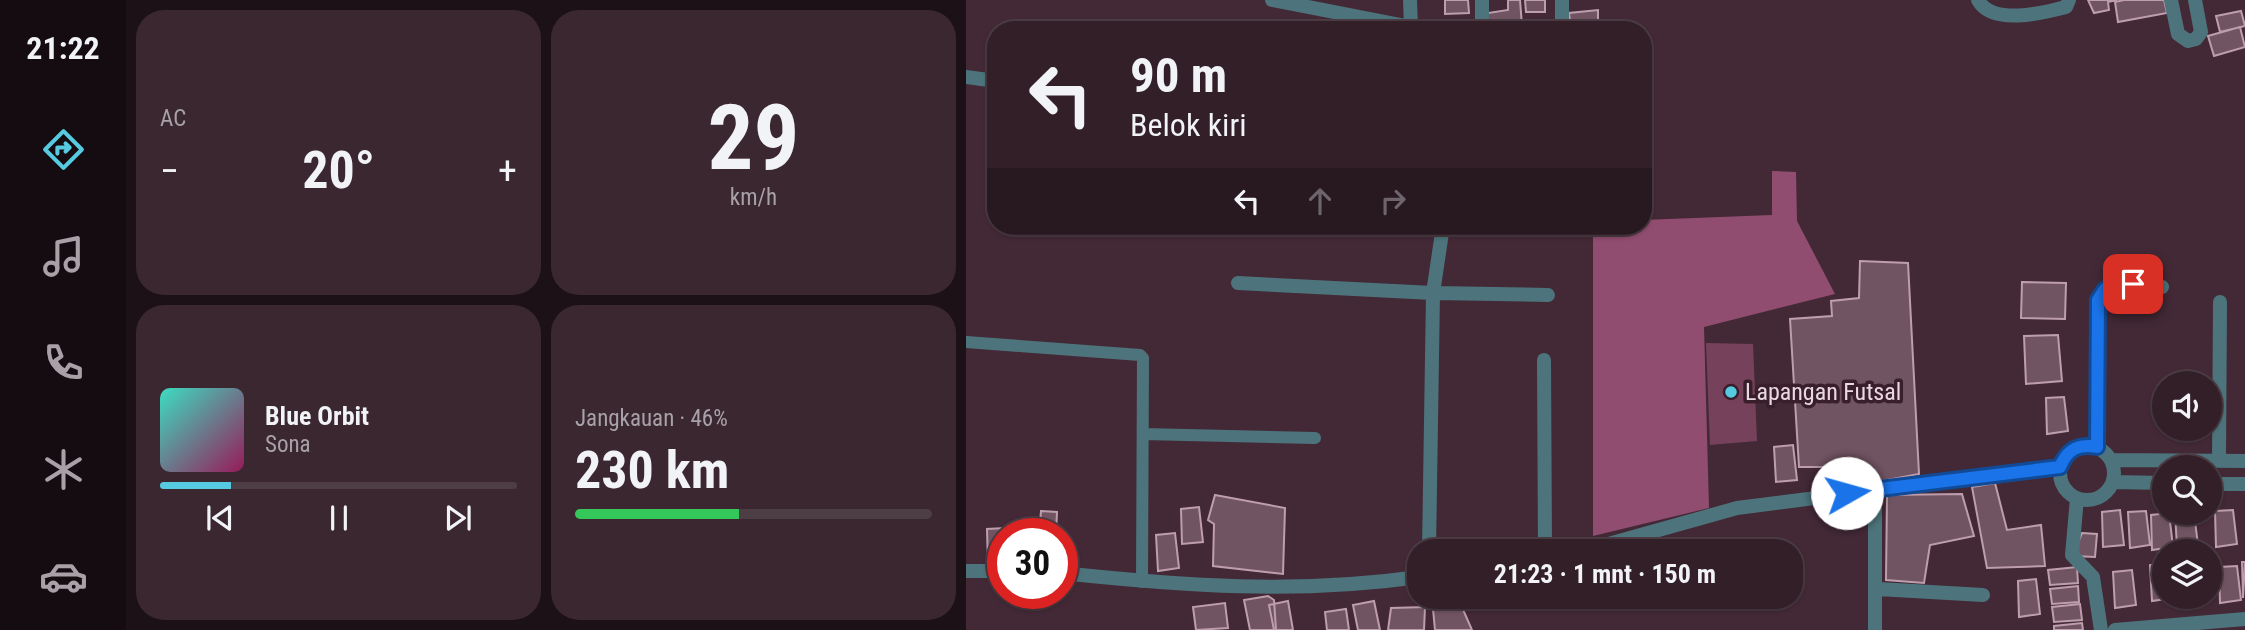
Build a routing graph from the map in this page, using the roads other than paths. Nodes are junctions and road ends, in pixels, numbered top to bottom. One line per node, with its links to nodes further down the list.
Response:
1 (1272, 0): 9 (street)
2 (1410, 0): 11 (street)
3 (1482, 0): 12 (street)
4 (1562, 0): 13 (street)
5 (1978, 0): 6 (street)
6 (2069, 0)
7 (2172, 0): 8 (street)
8 (2195, 0)
9 (1333, 6): 10 (street)
10 (1392, 21)
11 (1411, 21)
12 (1482, 21)
13 (1562, 21)
14 (966, 77): 15 (street)
15 (987, 80)
16 (1442, 235): 19 (street)
17 (1238, 283): 19 (street)
18 (2162, 287): 26 (street)
19 (1433, 293): 20 (street); 39 (street)
20 (1548, 295)
21 (2220, 302): 27 (street)
22 (966, 342): 24 (lane)
23 (1544, 360): 40 (street)
24 (1143, 434): 25 (lane); 46 (lane)
25 (1315, 438)
26 (2097, 447): 28 (street); 32 (street)
27 (2219, 455)
28 (2111, 460): 29 (street); 33 (street)
29 (2152, 460)
30 (2222, 460): 31 (street)
31 (2245, 461)
32 (2060, 467): 37 (street); 38 (street)
33 (2113, 482): 34 (street); 38 (street)
34 (2152, 483)
35 (2222, 484): 36 (street)
36 (2245, 484)
37 (1875, 490): 41 (street); 47 (street)
38 (2077, 498): 51 (street)
39 (1429, 539)
40 (1545, 539)
41 (1626, 539)
42 (966, 571): 43 (street)
43 (987, 571)
44 (1078, 575): 46 (street)
45 (1407, 578): 46 (street)
46 (1142, 582)
47 (1878, 589): 48 (street); 50 (street)
48 (1983, 595)
49 (2245, 619): 52 (street)
50 (1875, 630)
51 (2101, 630)
52 (2115, 630)

